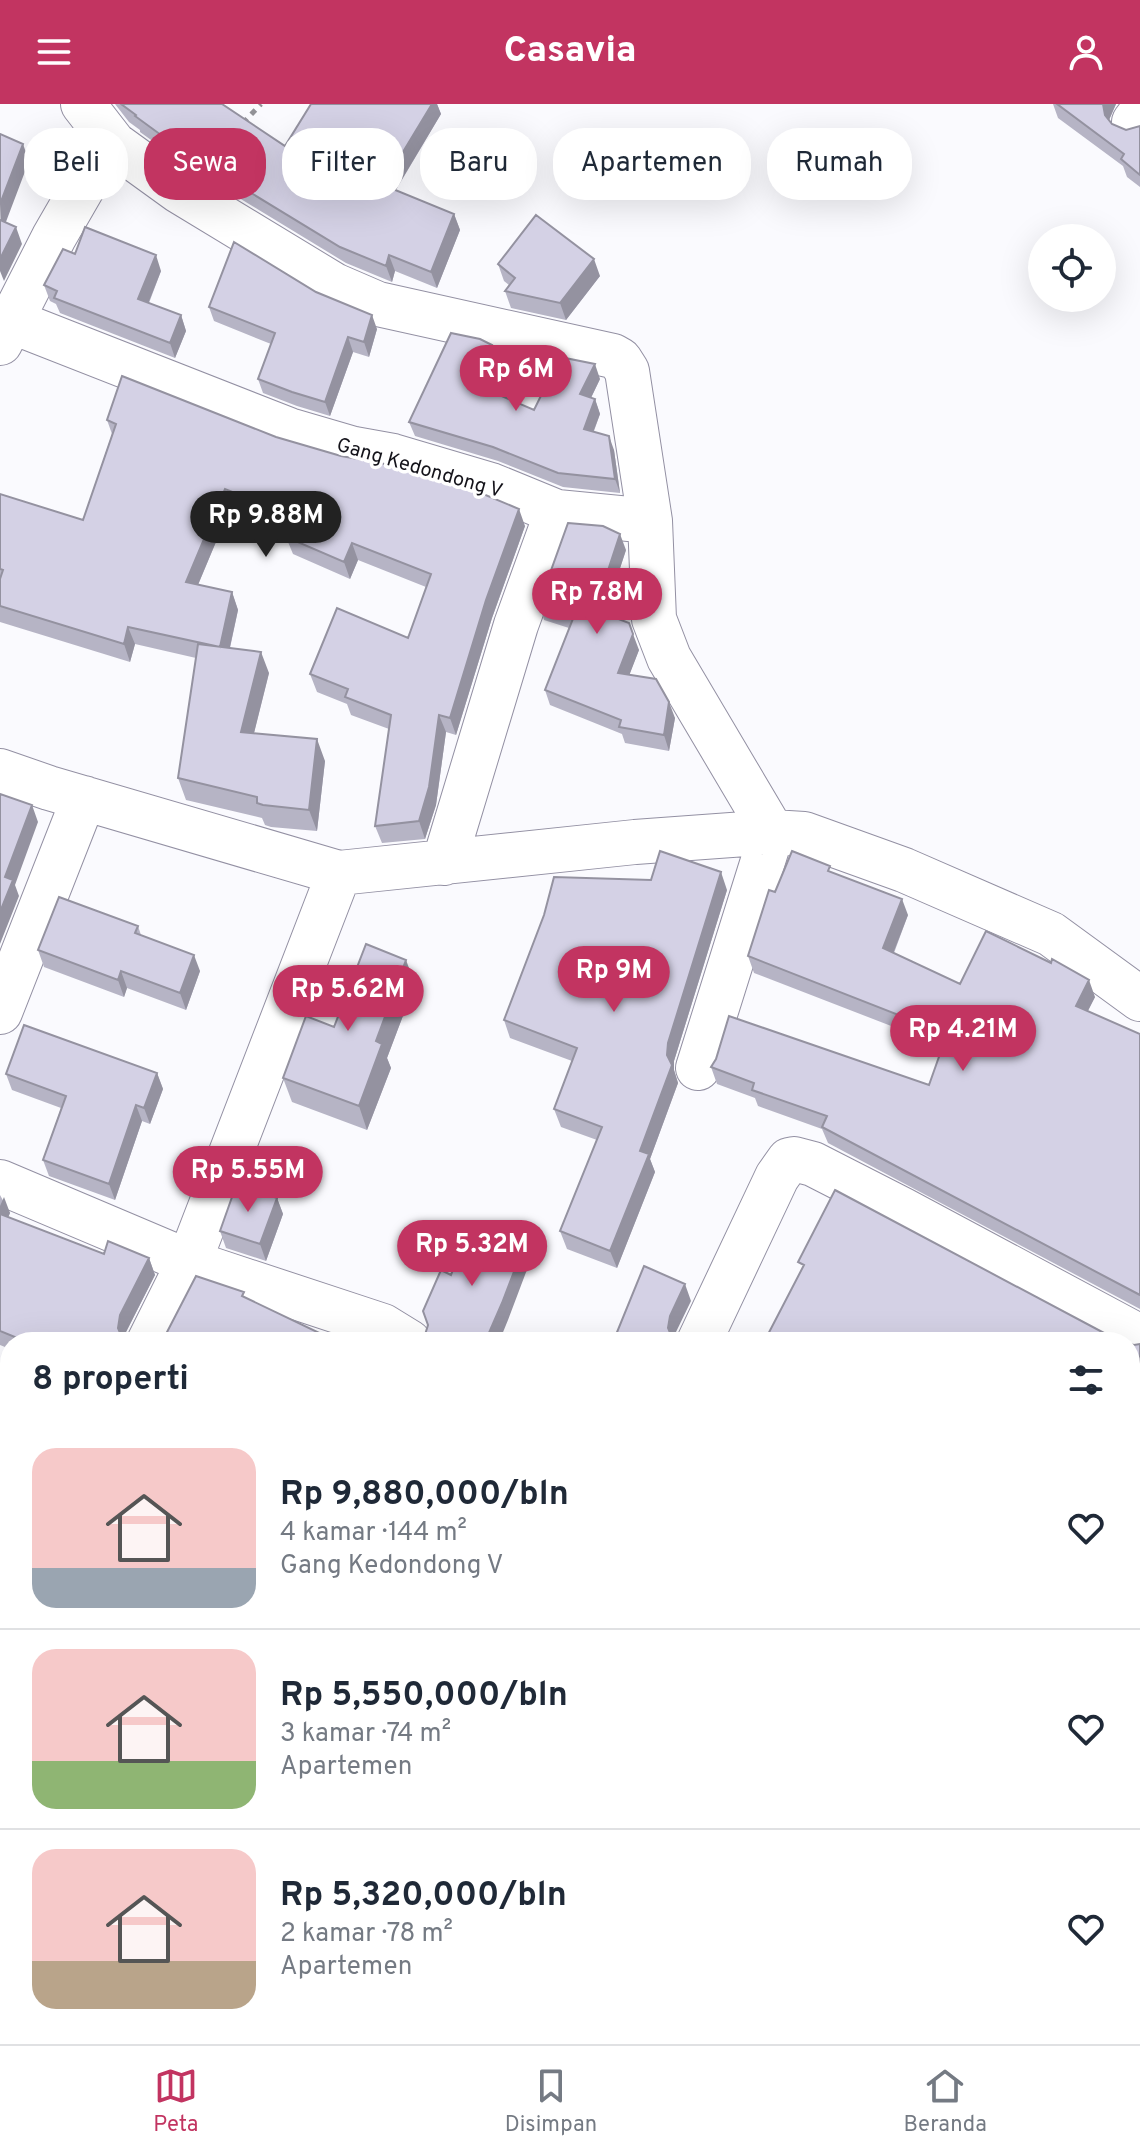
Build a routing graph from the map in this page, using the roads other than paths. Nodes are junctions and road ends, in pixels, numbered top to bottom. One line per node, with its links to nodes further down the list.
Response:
1 (83, 104): 2 (street)
2 (102, 128)
3 (128, 154): 7 (street)
4 (76, 200): 5 (street)
5 (5, 332): 6 (street, Gang Kedondong V)
6 (557, 512): 7 (street, Gang Kedondong V); 11 (street)
7 (650, 521): 10 (street)
8 (0, 771): 9 (street)
9 (84, 798): 12 (street); 14 (street)
10 (772, 832): 11 (street); 13 (street); 15 (street)
11 (444, 863): 12 (street)
12 (339, 873): 17 (street)
13 (1140, 999)
14 (0, 1012)
15 (698, 1068)
16 (0, 1182): 17 (street)
17 (189, 1262): 18 (street); 19 (street)
18 (154, 1332)
19 (376, 1332)
20 (704, 1332): 21 (street)
21 (1131, 1332)

